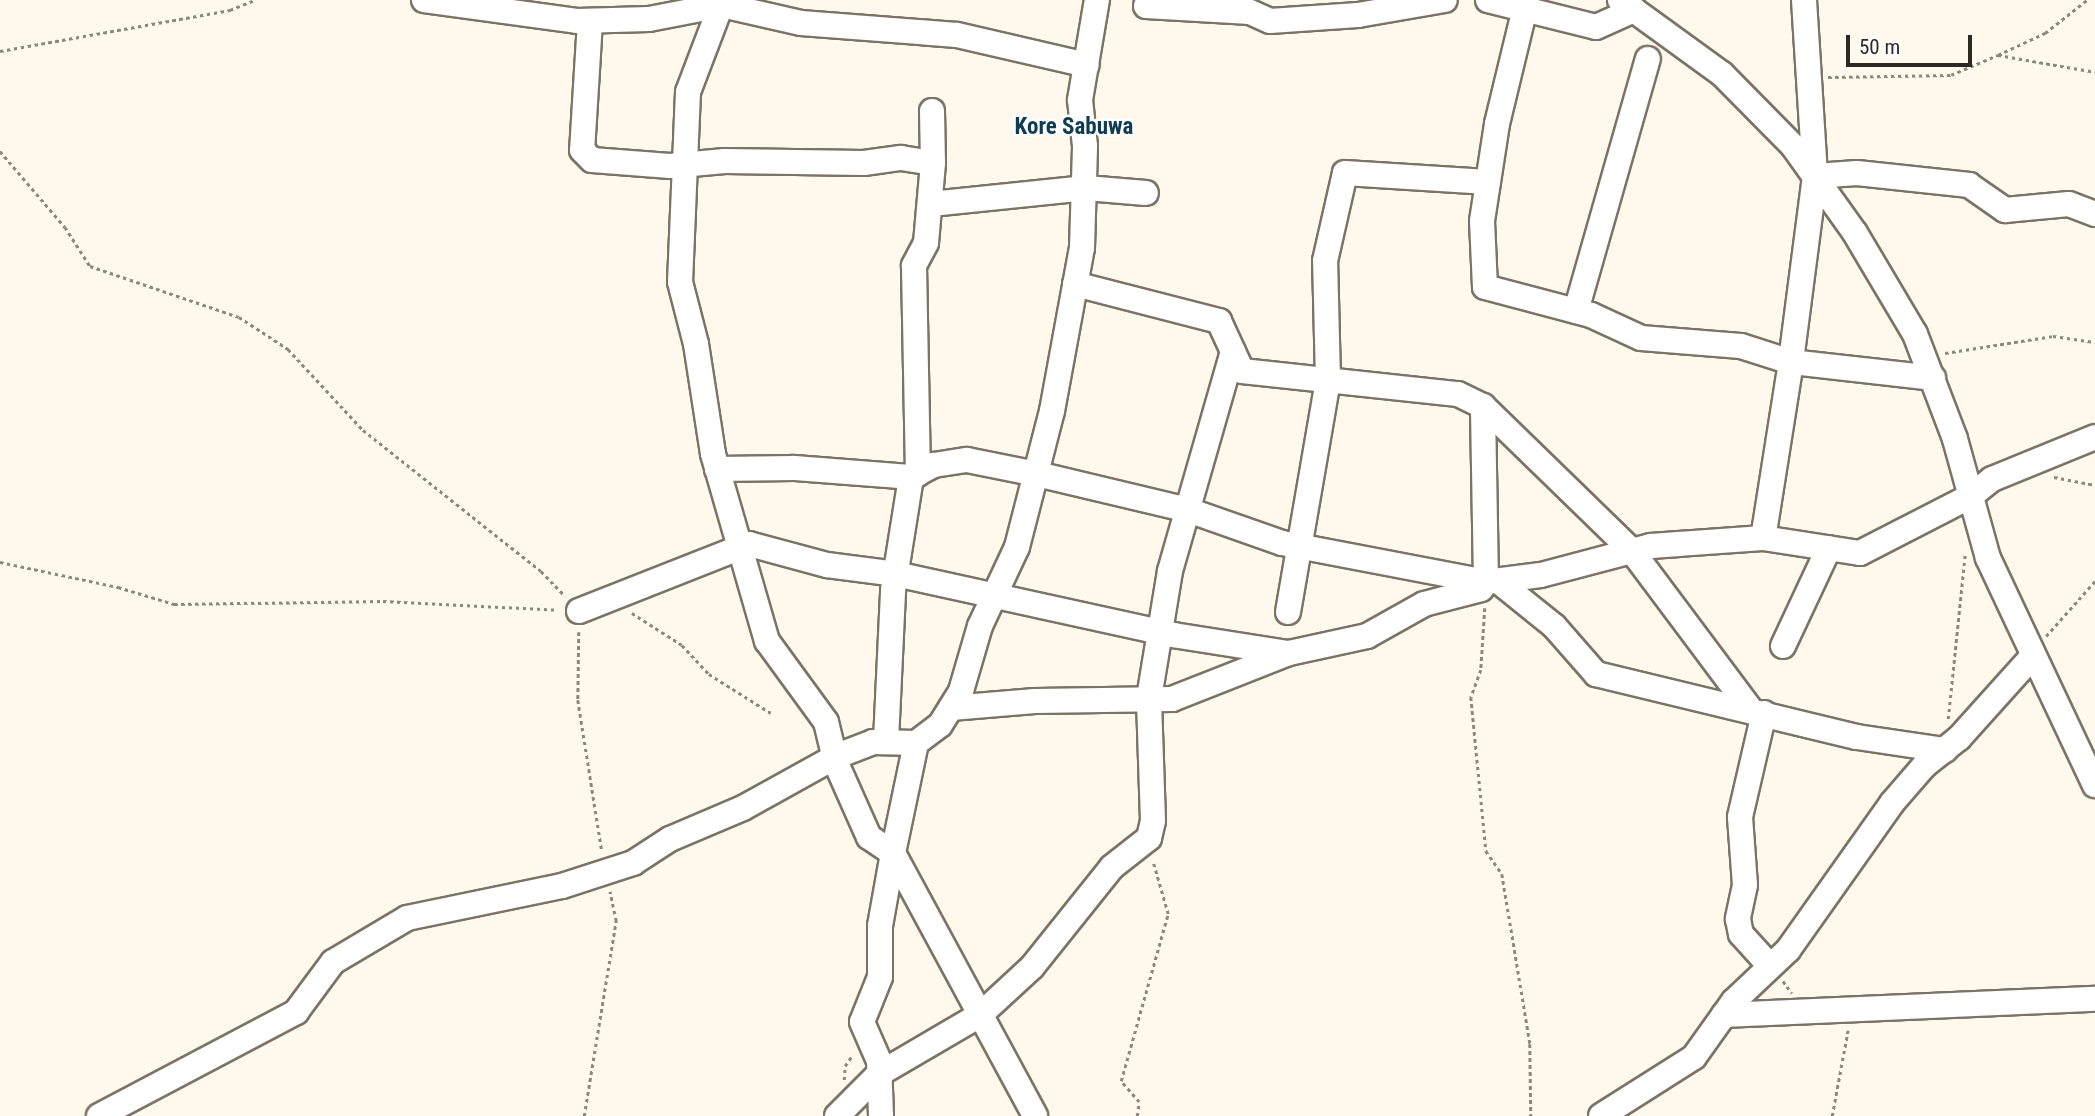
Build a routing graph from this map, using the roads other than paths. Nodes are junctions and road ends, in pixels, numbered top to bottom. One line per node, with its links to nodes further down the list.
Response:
1 (424, 0): 11 (street)
2 (1097, 0): 13 (street)
3 (1445, 0): 9 (street)
4 (1488, 0): 10 (street)
5 (1804, 0): 17 (street)
6 (723, 2): 11 (street); 13 (street); 16 (street)
7 (1627, 5): 10 (street); 17 (street)
8 (1146, 6): 9 (street)
9 (1259, 8)
10 (1525, 8): 18 (street)
11 (590, 21): 16 (street)
12 (1648, 59): 24 (street)
13 (1087, 65): 19 (street)
14 (932, 111): 15 (street)
15 (933, 163): 16 (street); 21 (street)
16 (686, 166): 31 (street)
17 (1815, 177): 22 (street); 26 (street); 27 (street)
18 (1488, 182): 24 (street); 28 (street)
19 (1086, 188): 20 (street); 21 (street); 23 (street)
20 (1146, 193)
21 (931, 204): 33 (street)
22 (2095, 214)
23 (1075, 284): 25 (street); 32 (street)
24 (1576, 311): 26 (street)
25 (1233, 352): 28 (street); 35 (street)
26 (1791, 362): 27 (street); 36 (street)
27 (1929, 368): 34 (street)
28 (1328, 380): 29 (street); 37 (street)
29 (1483, 407): 40 (street); 42 (street)
30 (2095, 437): 34 (street)
31 (717, 469): 33 (street); 38 (street)
32 (1037, 474): 33 (street); 35 (street); 43 (street)
33 (915, 475): 41 (street)
34 (1971, 496): 39 (street); 49 (street)
35 (1188, 510): 37 (street); 46 (street)
36 (1763, 538): 39 (street); 40 (street)
37 (1298, 546): 42 (street); 45 (street)
38 (742, 547): 41 (street); 44 (street); 56 (street)
39 (1829, 548): 47 (street)
40 (1632, 551): 42 (street); 52 (street)
41 (896, 574): 43 (street); 53 (street)
42 (1492, 582): 48 (street); 52 (street)
43 (995, 595): 46 (street); 51 (street)
44 (591, 607)
45 (1288, 612)
46 (1162, 632): 48 (street); 50 (street)
47 (1783, 646)
48 (1289, 653): 50 (street)
49 (2031, 656): 55 (street); 57 (street)
50 (1149, 698): 51 (street); 61 (street)
51 (950, 708): 54 (street)
52 (1757, 711): 55 (street); 59 (street)
53 (886, 741): 54 (street); 56 (street)
54 (916, 743): 58 (street)
55 (1945, 750): 59 (street)
56 (837, 756): 58 (street); 65 (street)
57 (2093, 777)
58 (893, 853): 61 (street); 63 (street)
59 (1770, 966): 62 (street)
60 (2095, 999): 62 (street)
61 (980, 1014): 63 (street); 67 (street)
62 (1724, 1015): 68 (street)
63 (879, 1073): 64 (street); 66 (street)
64 (839, 1113)
65 (99, 1116)
66 (881, 1116)
67 (1035, 1116)
68 (1601, 1116)

